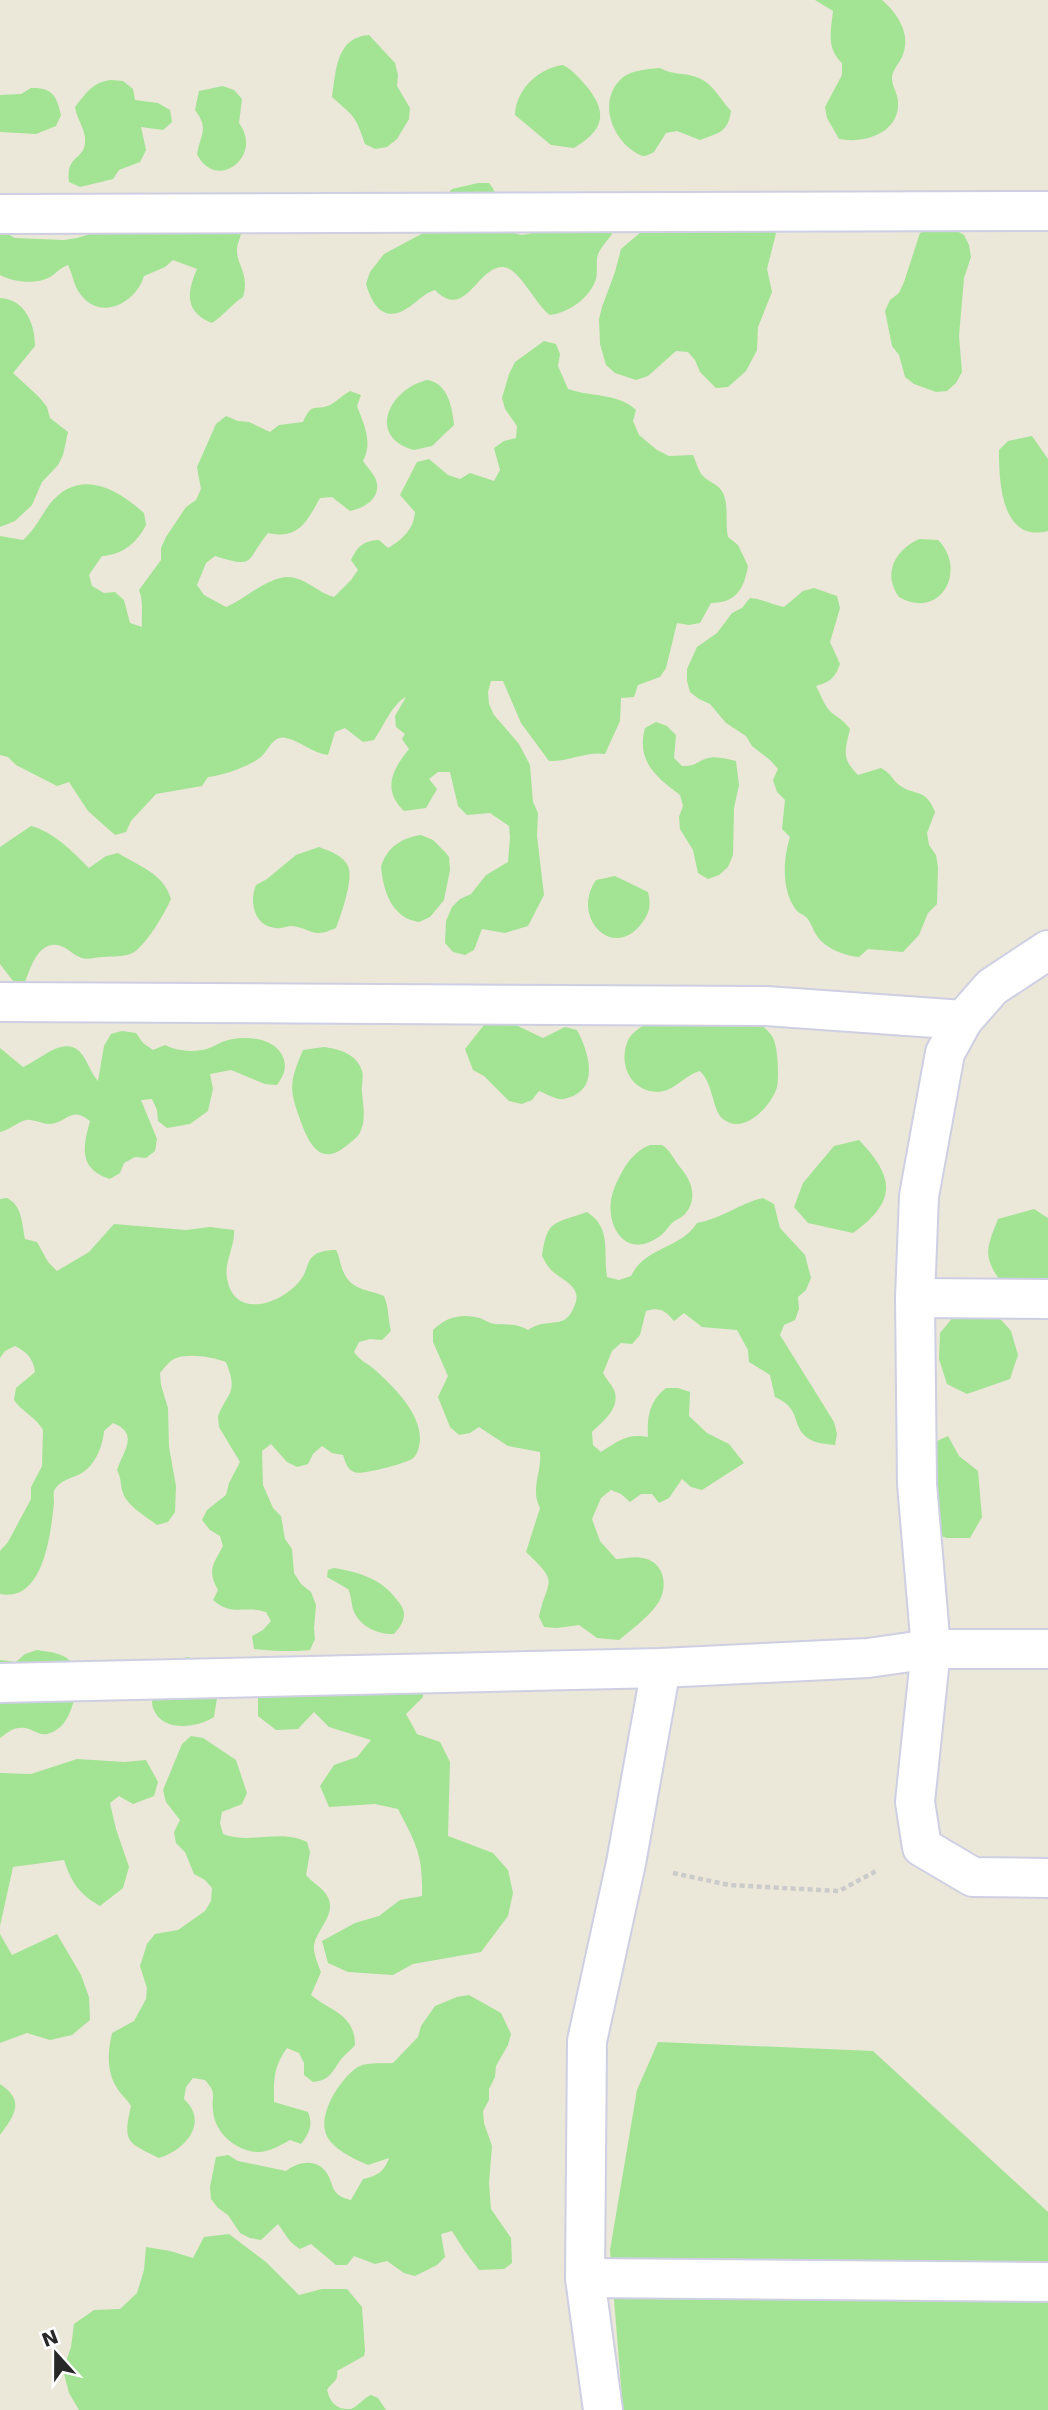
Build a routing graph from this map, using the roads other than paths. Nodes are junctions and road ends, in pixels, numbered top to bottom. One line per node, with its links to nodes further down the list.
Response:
1 (1048, 211): 2 (street)
2 (0, 214)
3 (1048, 950): 5 (street)
4 (0, 1002): 5 (street)
5 (963, 1020): 6 (street)
6 (915, 1297): 7 (street); 8 (street)
7 (1048, 1299)
8 (931, 1649): 9 (street); 10 (street); 12 (street)
9 (1048, 1649)
10 (661, 1668): 11 (street); 13 (street)
11 (0, 1683)
12 (1048, 1878)
13 (585, 2278): 14 (street); 15 (street)
14 (1048, 2282)
15 (603, 2410)

